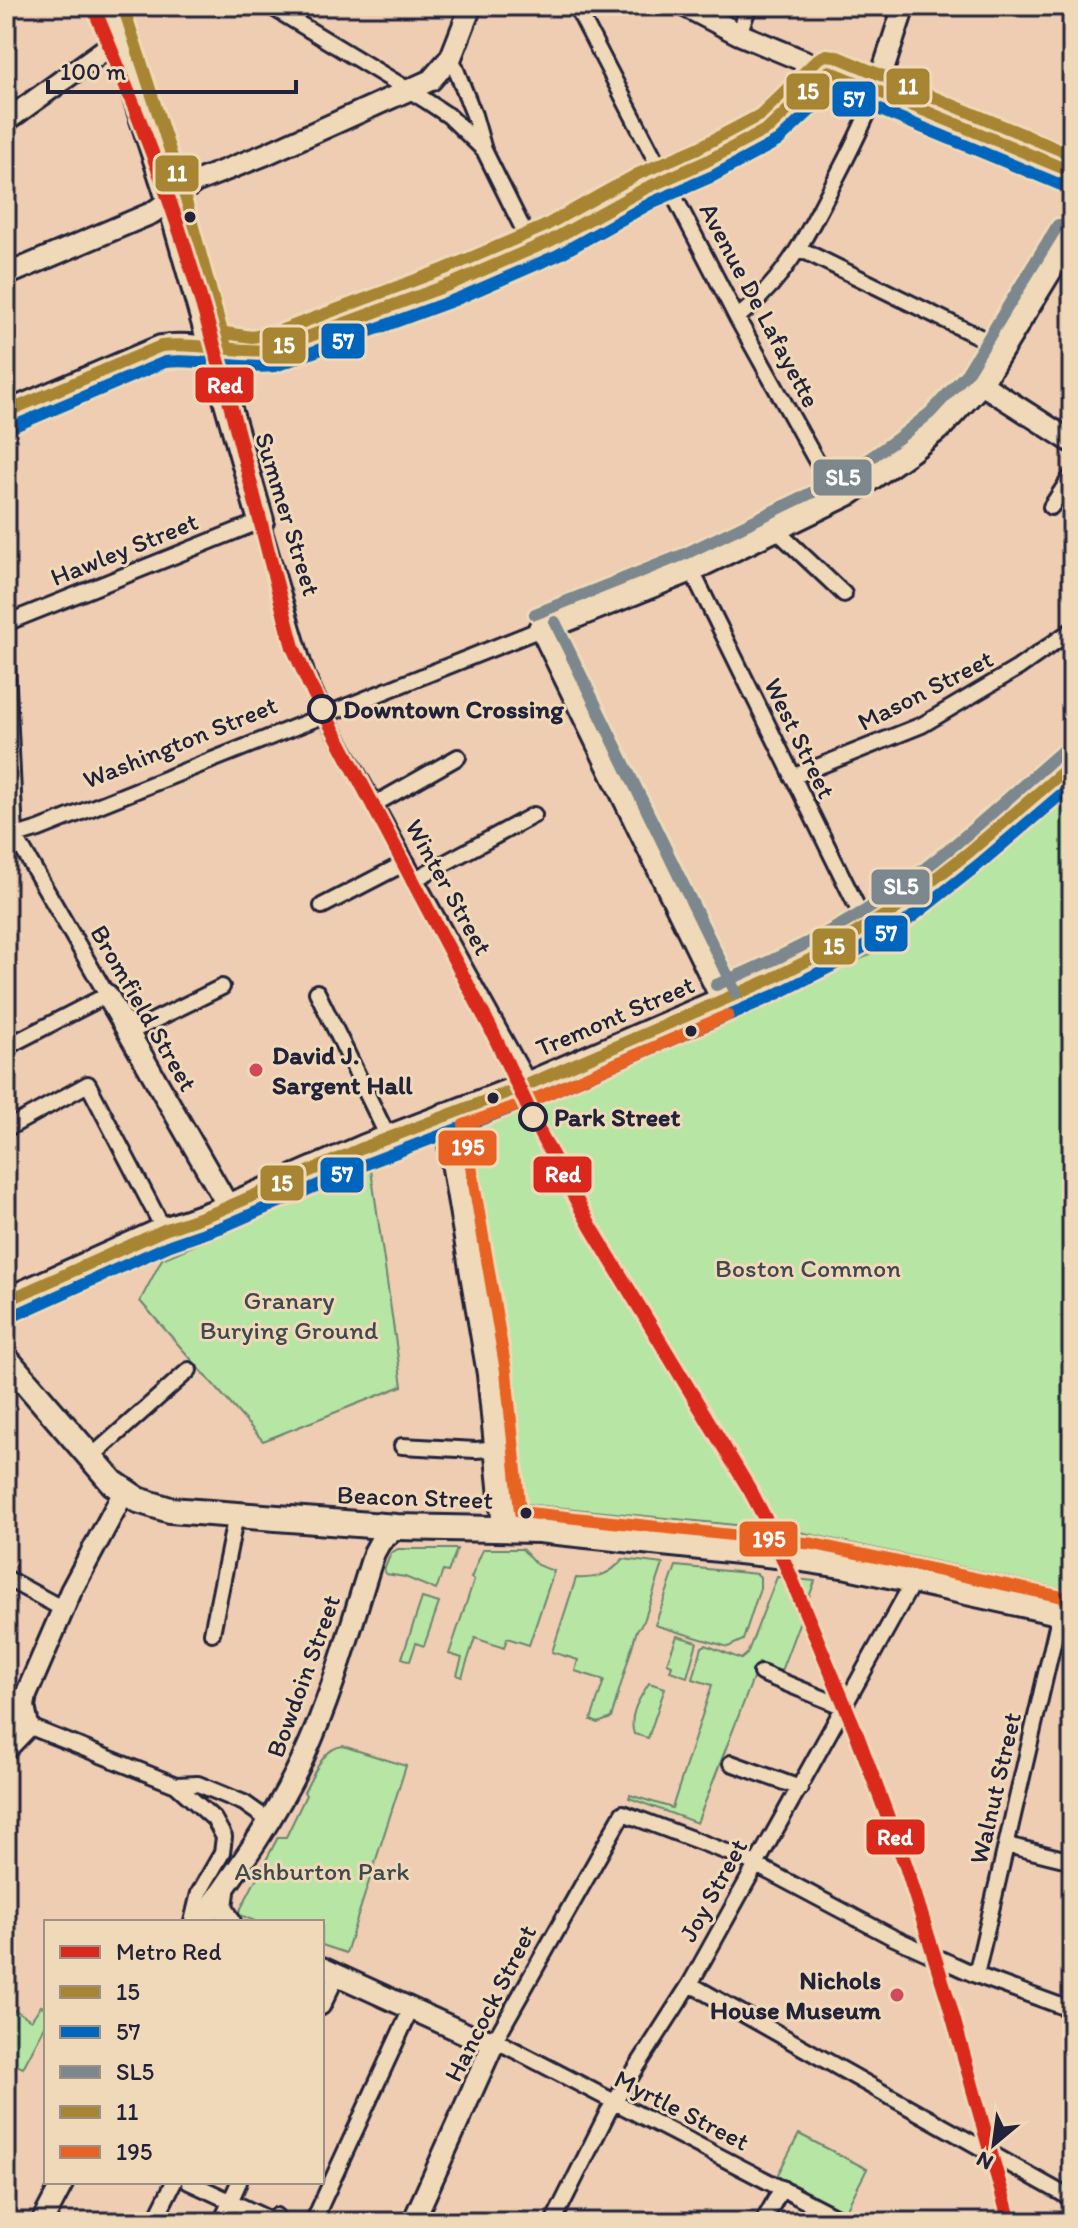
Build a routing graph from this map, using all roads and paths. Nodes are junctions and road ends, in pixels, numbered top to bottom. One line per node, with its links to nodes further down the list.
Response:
1 (106, 6): 9 (main road, Summer Street)
2 (270, 6): 12 (street)
3 (471, 6): 10 (main road)
4 (576, 6): 17 (street, Avenue De Lafayette)
5 (685, 6): 8 (main road)
6 (749, 6): 8 (street)
7 (904, 6): 13 (main road)
8 (739, 34): 11 (main road)
9 (118, 40): 14 (main road); 18 (main road, Summer Street)
10 (451, 57): 12 (main road); 15 (street)
11 (829, 71): 13 (main road); 17 (main road)
12 (411, 91): 15 (street); 18 (main road)
13 (876, 92): 16 (main road); 21 (street)
14 (6, 121)
15 (484, 150): 20 (street)
16 (1072, 172)
17 (666, 179): 20 (main road); 23 (street, Avenue De Lafayette)
18 (169, 199): 22 (main road); 24 (main road, Summer Street)
19 (1072, 233): 25 (main road, Washington Street)
20 (533, 249): 24 (main road)
21 (800, 249): 23 (street); 25 (street)
22 (6, 275)
23 (737, 318): 30 (street, Avenue De Lafayette)
24 (210, 347): 27 (main road); 32 (main road, Summer Street)
25 (1002, 348): 26 (main road, Washington Street)
26 (980, 383): 28 (main road); 30 (main road, Washington Street)
27 (6, 412)
28 (1072, 442)
29 (1072, 475): 31 (street)
30 (837, 498): 33 (main road, Washington Street)
31 (1051, 507)
32 (261, 521): 36 (street, Hawley Street); 40 (street, Summer Street)
33 (774, 528): 34 (main road, Washington Street); 35 (street)
34 (691, 569): 37 (main road, Washington Street); 43 (street, West Street)
35 (844, 594)
36 (6, 623)
37 (541, 629): 40 (street, Washington Street); 54 (main road)
38 (1072, 630): 43 (street, Mason Street)
39 (6, 646): 46 (street)
40 (325, 715): 44 (street, Winter Street); 46 (street, Washington Street)
41 (458, 757): 44 (street)
42 (1072, 764): 50 (main road, Tremont Street)
43 (792, 777): 50 (street, West Street)
44 (375, 804): 47 (street, Winter Street)
45 (534, 815): 48 (street)
46 (10, 837): 53 (street, Bromfield Street)
47 (407, 862): 48 (street, Winter Street); 49 (street)
48 (417, 878): 57 (street, Winter Street)
49 (322, 906)
50 (867, 927): 54 (main road, Tremont Street)
51 (222, 987): 55 (street)
52 (317, 992): 60 (street)
53 (107, 995): 55 (main road, Bromfield Street); 56 (street)
54 (722, 1000): 57 (main road, Tremont Street)
55 (128, 1033): 61 (main road, Bromfield Street)
56 (6, 1047)
57 (529, 1084): 58 (main road, Tremont Street)
58 (446, 1115): 60 (main road, Tremont Street); 67 (main road)
59 (6, 1129): 62 (street)
60 (388, 1137): 61 (main road, Tremont Street)
61 (228, 1206): 62 (main road, Tremont Street)
62 (164, 1230): 63 (main road, Tremont Street)
63 (6, 1301)
64 (6, 1359): 68 (main road, Beacon Street)
65 (189, 1370): 68 (street)
66 (402, 1446): 67 (street)
67 (499, 1448): 72 (main road)
68 (91, 1457): 69 (main road, Beacon Street)
69 (124, 1492): 70 (main road, Beacon Street); 75 (main road)
70 (236, 1515): 71 (main road, Beacon Street); 77 (street)
71 (397, 1527): 72 (main road, Beacon Street); 85 (main road, Bowdoin Street)
72 (505, 1527): 74 (main road, Beacon Street)
73 (6, 1578): 75 (street)
74 (914, 1580): 76 (main road, Beacon Street); 79 (street, Joy Street)
75 (63, 1609): 80 (main road)
76 (1066, 1614): 86 (street, Walnut Street)
77 (212, 1633)
78 (761, 1673): 79 (street)
79 (844, 1707): 84 (street, Joy Street)
80 (28, 1726): 81 (main road); 83 (street)
81 (6, 1749)
82 (731, 1763): 84 (street)
83 (176, 1785): 85 (street); 90 (street)
84 (800, 1788): 88 (street, Joy Street)
85 (268, 1820): 89 (main road, Bowdoin Street)
86 (1007, 1845): 87 (street); 94 (street, Walnut Street)
87 (1072, 1861)
88 (755, 1864): 94 (street); 95 (street, Joy Street); 99 (street, Hancock Street)
89 (224, 1892): 91 (main road, Bowdoin Street); 92 (main road)
90 (192, 1920)
91 (202, 1920)
92 (229, 1920)
93 (330, 1971): 96 (street); 97 (main road)
94 (976, 1975): 98 (street)
95 (690, 1984): 100 (street, Joy Street); 106 (street)
96 (324, 1998)
97 (411, 2009): 99 (main road); 112 (street)
98 (1072, 2010)
99 (495, 2040): 100 (street, Myrtle Street); 113 (main road, Hancock Street)
100 (614, 2102): 105 (street, Myrtle Street); 114 (street, Joy Street)
101 (62, 2184): 109 (main road)
102 (173, 2184): 110 (street)
103 (193, 2184): 107 (street)
104 (238, 2184): 107 (street)
105 (782, 2188): 115 (street); 116 (street, Myrtle Street)
106 (1072, 2199)
107 (230, 2201): 108 (street); 111 (street)
108 (276, 2216)
109 (42, 2222)
110 (154, 2222)
111 (221, 2222)
112 (313, 2222)
113 (413, 2222)
114 (553, 2222)
115 (763, 2222)
116 (846, 2222)

